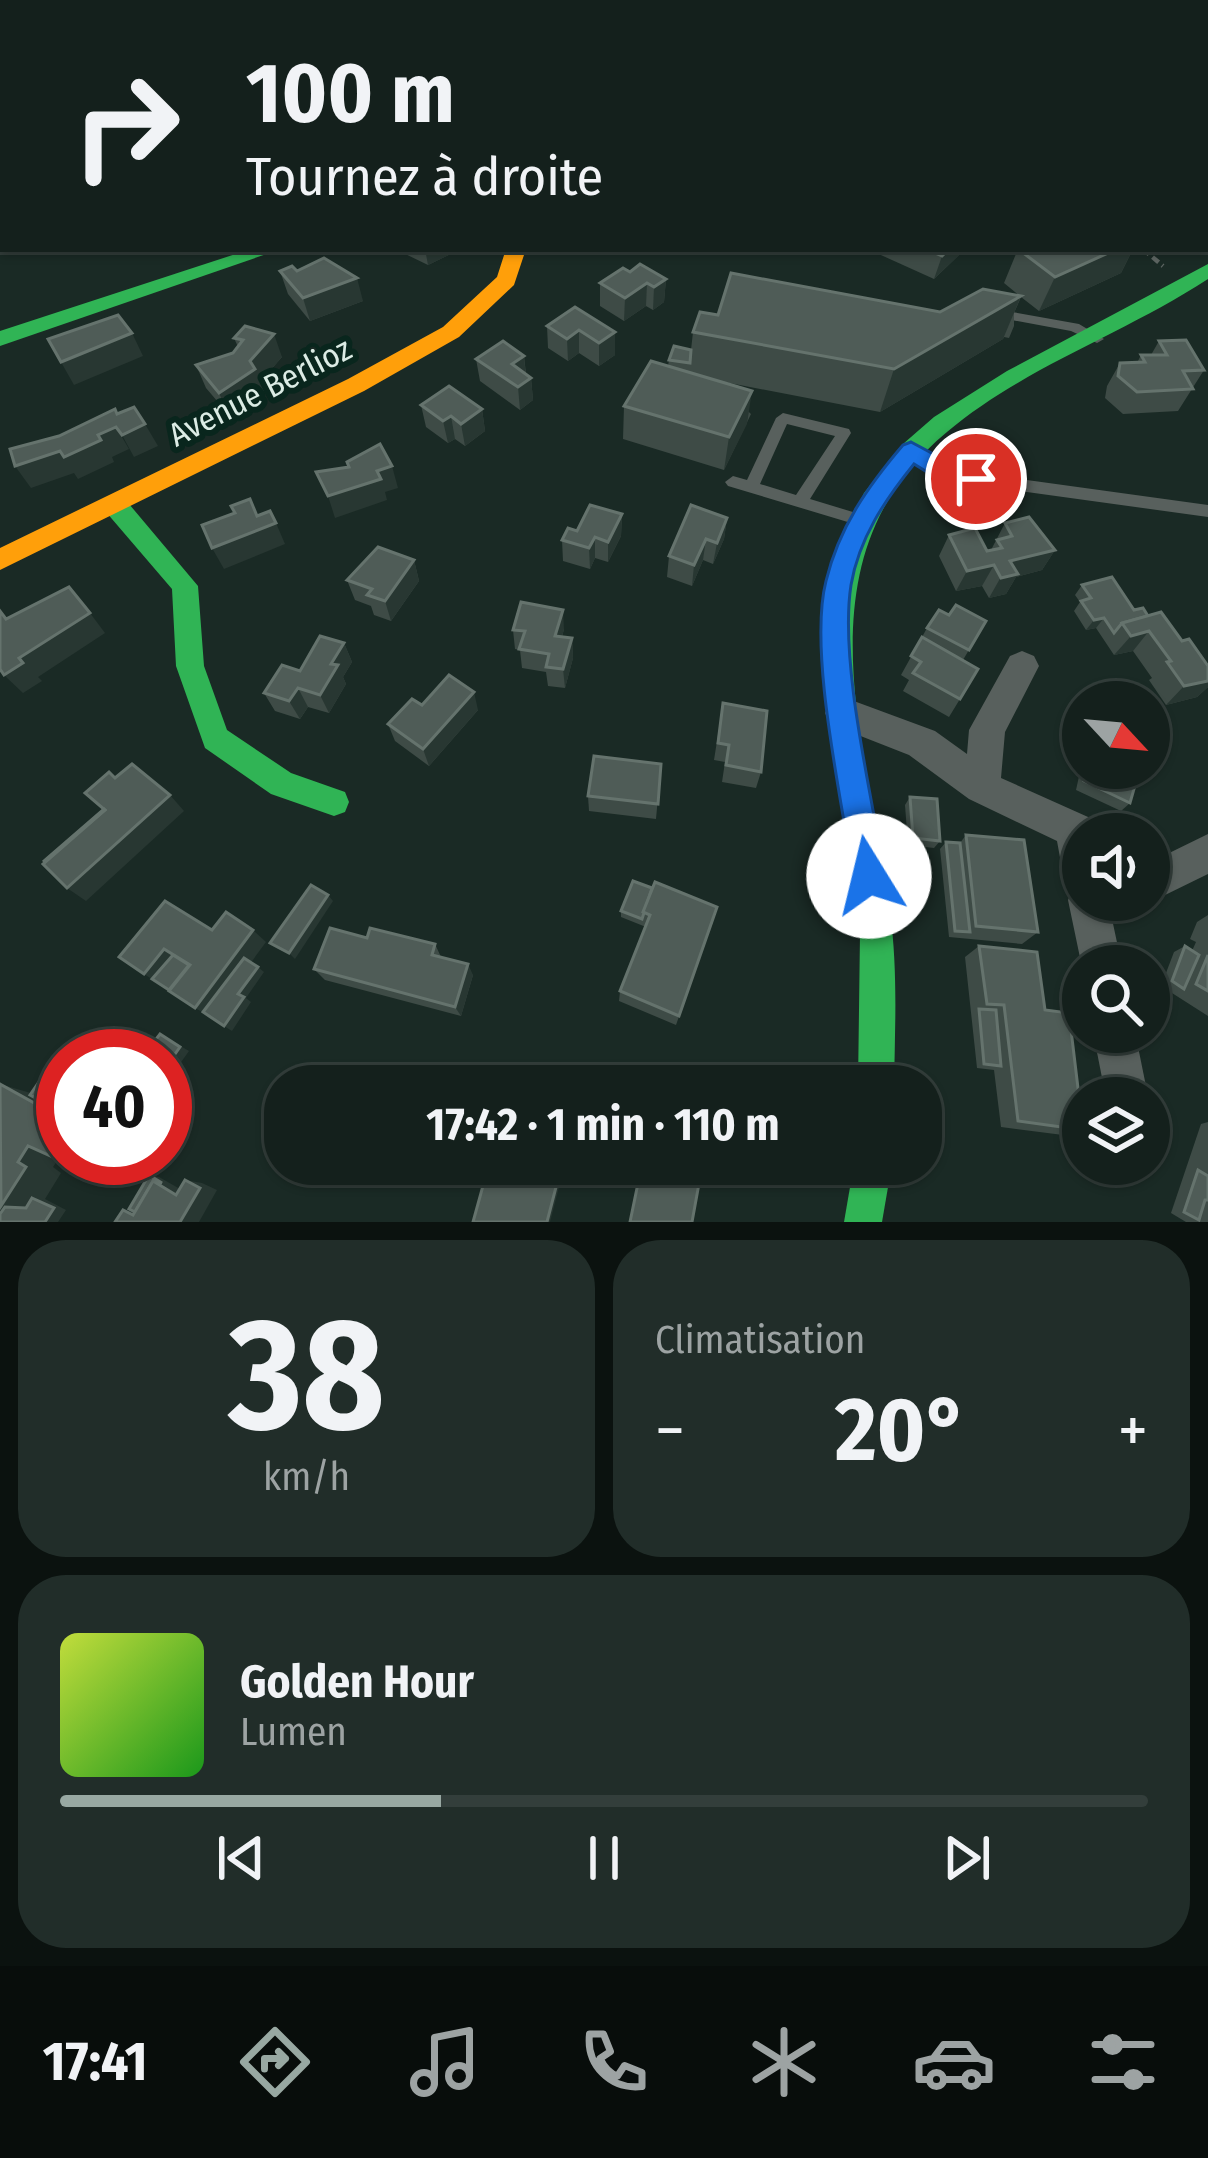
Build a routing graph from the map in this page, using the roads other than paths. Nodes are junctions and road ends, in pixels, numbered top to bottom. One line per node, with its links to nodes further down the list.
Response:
1 (262, 252): 5 (street)
2 (515, 252): 11 (street, Avenue Berlioz)
3 (1204, 278): 6 (street)
4 (975, 310): 6 (lane)
5 (0, 339)
6 (1097, 339): 7 (street)
7 (911, 451): 12 (lane); 13 (street)
8 (733, 482): 9 (lane)
9 (751, 487): 10 (lane); 10 (lane)
10 (800, 502): 13 (lane)
11 (115, 505): 14 (street, Avenue Berlioz); 18 (street)
12 (1208, 511)
13 (862, 520): 16 (street)
14 (0, 560)
15 (1022, 666): 17 (street)
16 (843, 713): 17 (street); 22 (street)
17 (982, 787): 19 (street)
18 (334, 802)
19 (1062, 823)
20 (1208, 853): 21 (street)
21 (1170, 873)
22 (876, 1065)
23 (869, 1185): 24 (street)
24 (863, 1222)

